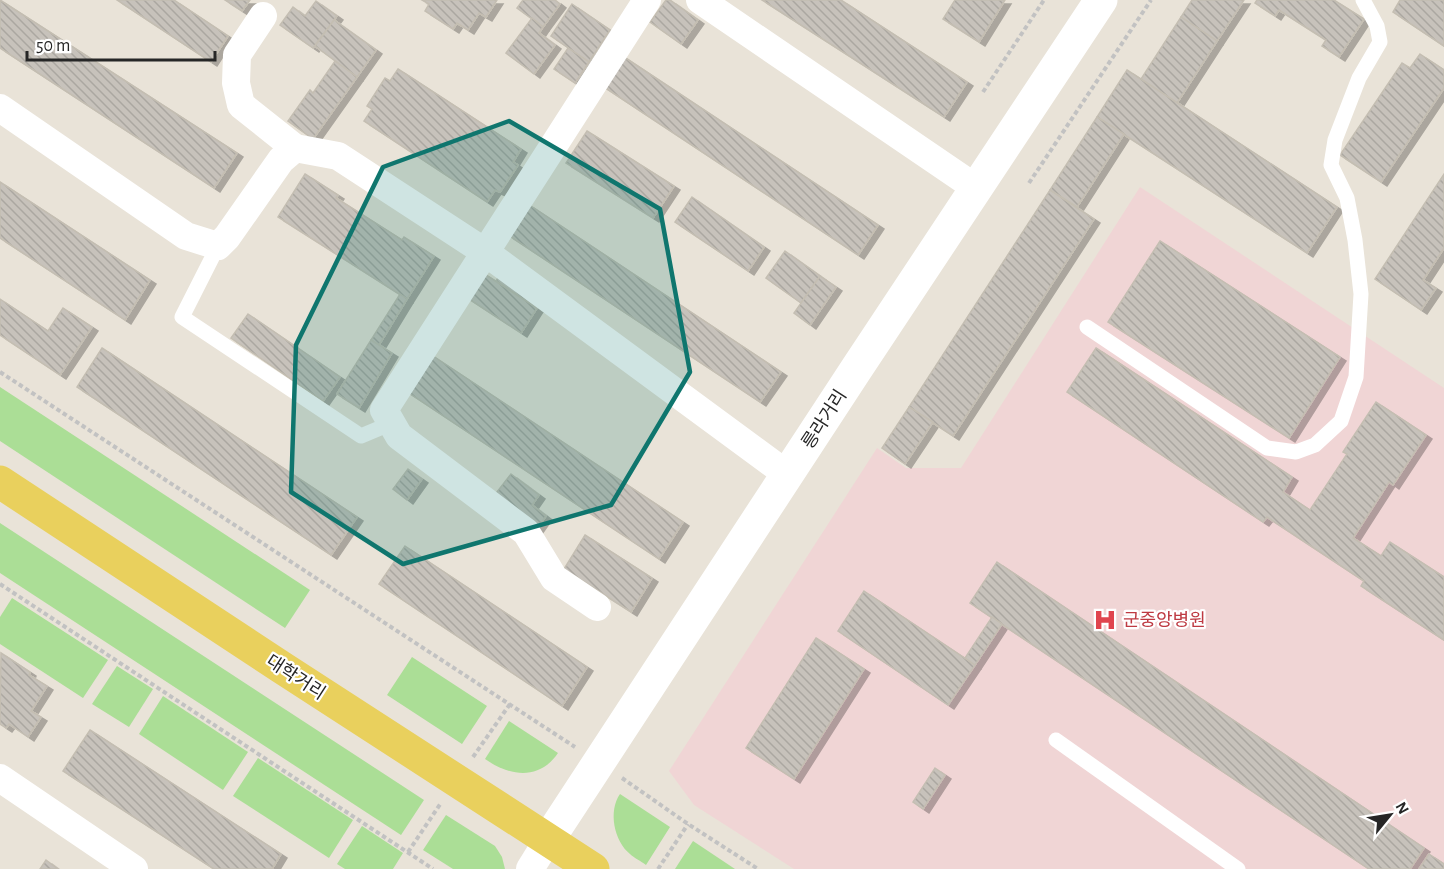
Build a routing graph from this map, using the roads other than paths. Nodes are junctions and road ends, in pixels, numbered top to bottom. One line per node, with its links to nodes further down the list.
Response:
1 (647, 0): 10 (street)
2 (699, 0): 8 (street)
3 (1101, 0): 8 (main road, 릉라거리)
4 (1363, 0): 11 (lane)
5 (263, 16): 7 (street)
6 (0, 108): 9 (street)
7 (295, 148): 9 (street); 10 (street)
8 (976, 188): 13 (main road, 릉라거리)
9 (218, 246): 12 (lane)
10 (485, 252): 12 (street); 13 (street)
11 (1087, 327)
12 (392, 423): 15 (street)
13 (788, 475): 18 (main road, 릉라거리)
14 (0, 482): 18 (main road, 대학거리)
15 (597, 607)
16 (1056, 740): 22 (lane)
17 (0, 778): 19 (street)
18 (548, 840): 20 (street); 21 (main road, 대학거리)
19 (134, 869)
20 (530, 869)
21 (592, 869)
22 (1238, 869)

